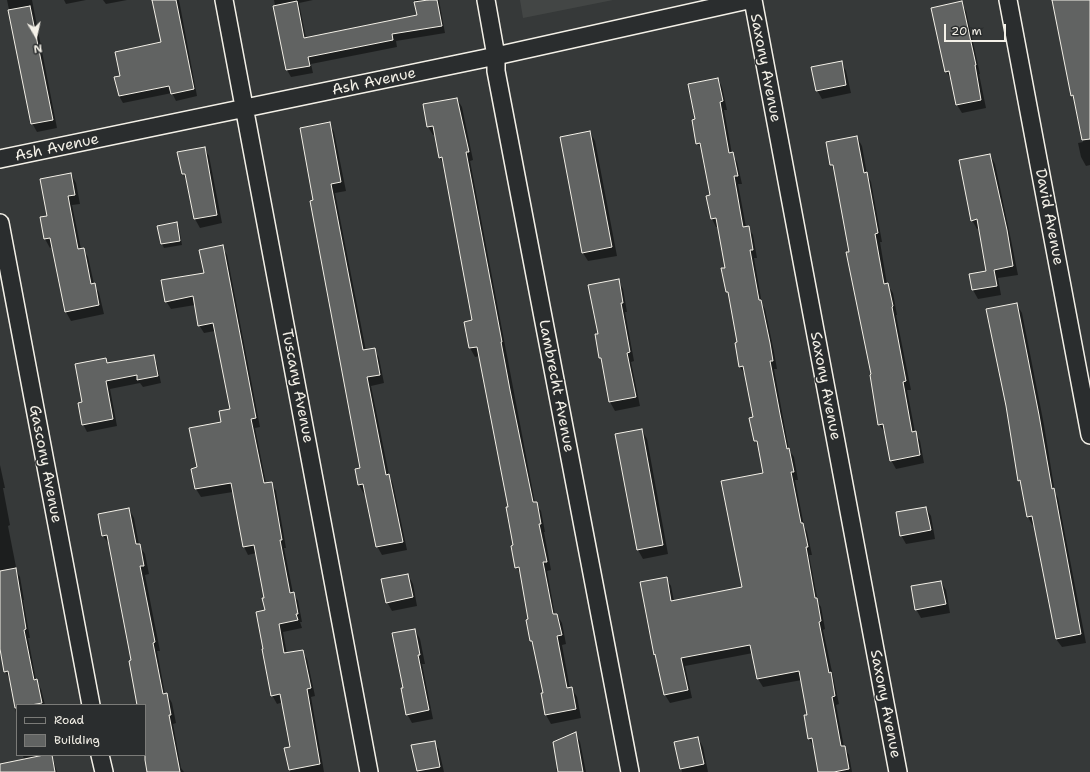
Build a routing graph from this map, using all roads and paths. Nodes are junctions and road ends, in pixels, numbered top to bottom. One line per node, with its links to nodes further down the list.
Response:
1 (224, 0): 7 (street, Tuscany Avenue)
2 (486, 0): 6 (street, Lambrecht Avenue)
3 (748, 0): 6 (street, Ash Avenue)
4 (753, 0): 16 (street, Saxony Avenue)
5 (1008, 0): 10 (street, David Avenue)
6 (496, 56): 7 (street, Ash Avenue); 15 (street, Lambrecht Avenue)
7 (245, 109): 8 (street, Ash Avenue); 14 (street, Tuscany Avenue)
8 (0, 159)
9 (0, 223): 11 (street, Gascony Avenue)
10 (1090, 434)
11 (91, 704)
12 (100, 756): 13 (street)
13 (104, 772)
14 (369, 772)
15 (630, 772)
16 (898, 772)

